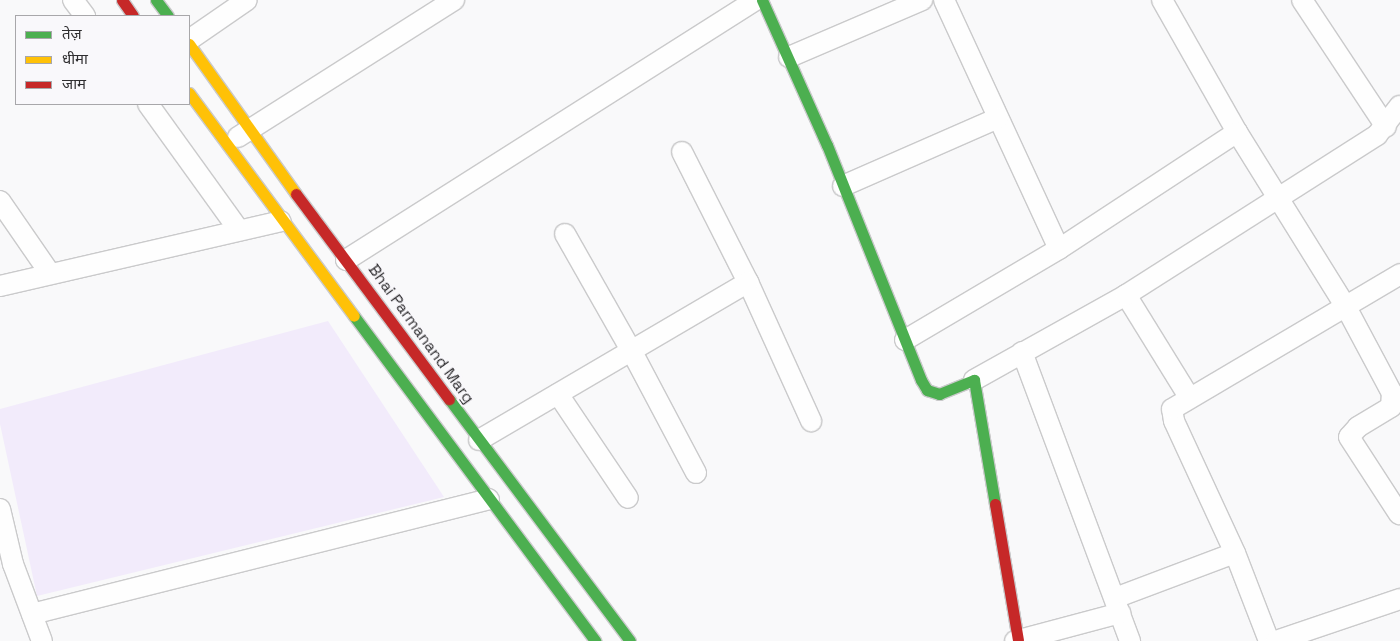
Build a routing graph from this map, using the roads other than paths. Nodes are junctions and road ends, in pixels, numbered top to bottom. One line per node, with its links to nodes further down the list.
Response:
1 (73, 0): 12 (street)
2 (122, 0): 13 (street)
3 (156, 0): 14 (street)
4 (247, 0): 15 (street)
5 (454, 0): 23 (street)
6 (756, 0): 34 (street)
7 (762, 0): 17 (street)
8 (922, 0): 17 (street)
9 (944, 0): 21 (street)
10 (1162, 0): 24 (street)
11 (1302, 0): 22 (street)
12 (84, 15)
13 (132, 15)
14 (167, 15)
15 (190, 41)
16 (190, 44): 23 (street, Bhai Parmanand Marg)
17 (789, 57): 27 (street)
18 (190, 94): 25 (street)
19 (149, 105): 31 (street)
20 (1400, 106): 22 (street)
21 (998, 118): 27 (street); 33 (street)
22 (1386, 127): 28 (street)
23 (247, 129): 25 (street); 34 (street, Bhai Parmanand Marg)
24 (1237, 132): 28 (street); 33 (street)
25 (227, 146): 30 (street)
26 (682, 152): 37 (street)
27 (843, 186): 41 (street)
28 (1279, 197): 39 (street); 40 (street)
29 (0, 201): 35 (street)
30 (281, 221): 31 (street); 51 (street)
31 (239, 230): 35 (street)
32 (565, 234): 42 (street)
33 (1059, 249): 41 (street)
34 (346, 260): 48 (street, Bhai Parmanand Marg)
35 (49, 272): 38 (street)
36 (1400, 274): 40 (street)
37 (748, 282): 42 (street); 47 (street)
38 (0, 286)
39 (1126, 295): 43 (street); 46 (street)
40 (1346, 307): 46 (street); 52 (street)
41 (905, 340): 44 (street)
42 (631, 350): 45 (street); 49 (street)
43 (1022, 352): 44 (street); 56 (street)
44 (974, 380): 61 (street)
45 (558, 394): 48 (street); 50 (street)
46 (1189, 397): 54 (street)
47 (811, 421)
48 (479, 440): 60 (street, Bhai Parmanand Marg)
49 (696, 473)
50 (628, 498)
51 (489, 499): 57 (street); 59 (street)
52 (1399, 514)
53 (1, 517): 57 (street)
54 (1235, 553): 56 (street); 63 (street)
55 (1400, 600): 64 (street)
56 (1118, 606): 61 (street); 62 (street)
57 (32, 614): 58 (street)
58 (42, 641)
59 (595, 641)
60 (630, 641)
61 (1017, 641)
62 (1130, 641)
63 (1268, 641)
64 (1276, 641)

